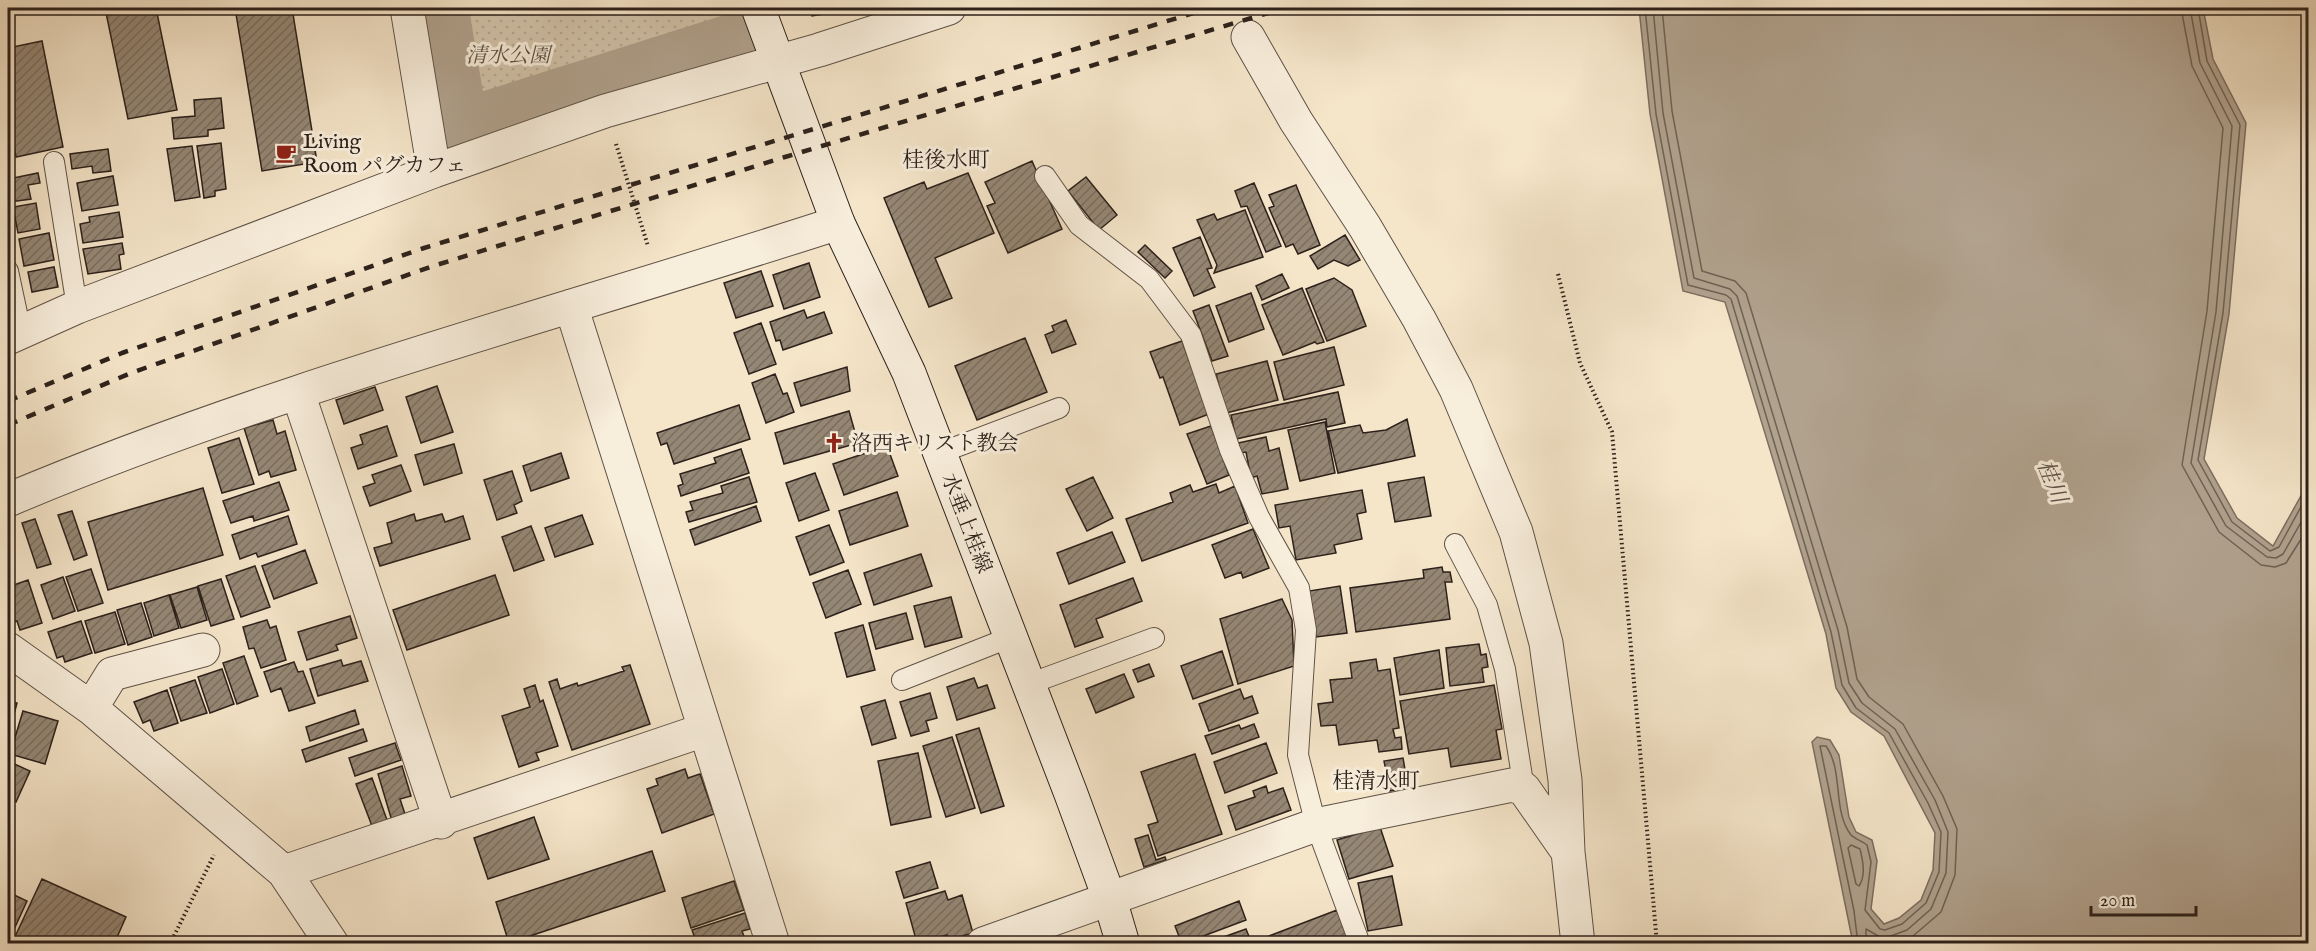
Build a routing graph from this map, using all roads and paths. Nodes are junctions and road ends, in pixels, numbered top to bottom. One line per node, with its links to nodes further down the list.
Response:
1 (407, 8): 8 (street)
2 (758, 8): 5 (street, 水垂上桂線)
3 (950, 8): 5 (street)
4 (1248, 37): 34 (street)
5 (777, 62): 6 (street); 10 (street, 水垂上桂線)
6 (605, 111): 8 (street); 13 (path)
7 (54, 162): 15 (lane)
8 (434, 171): 15 (street)
9 (1045, 176): 32 (lane)
10 (838, 223): 13 (street); 19 (street, 水垂上桂線)
11 (8, 271): 16 (lane)
12 (1558, 273): 44 (path)
13 (660, 281): 14 (street)
14 (571, 306): 17 (street); 29 (street)
15 (77, 307): 16 (street)
16 (14, 335)
17 (298, 393): 20 (street); 31 (street)
18 (1059, 408): 19 (lane)
19 (940, 453): 22 (street, 水垂上桂線)
20 (8, 500)
21 (1455, 544): 30 (lane)
22 (1011, 638): 26 (lane); 27 (street, 水垂上桂線)
23 (1154, 638): 27 (lane)
24 (8, 649): 28 (street)
25 (203, 650): 28 (street)
26 (902, 680)
27 (1029, 684): 36 (street, 水垂上桂線)
28 (91, 708): 33 (street)
29 (704, 730): 31 (street); 39 (street)
30 (1524, 789): 32 (street); 34 (street)
31 (441, 822): 35 (street)
32 (1316, 825): 36 (street); 42 (lane)
33 (229, 826): 35 (street); 37 (path)
34 (1568, 852): 43 (street)
35 (284, 872): 38 (street)
36 (1110, 900): 40 (street); 41 (street, 水垂上桂線)
37 (170, 944)
38 (332, 944)
39 (774, 944)
40 (983, 944)
41 (1123, 944)
42 (1360, 944)
43 (1578, 944)
44 (1657, 944)

